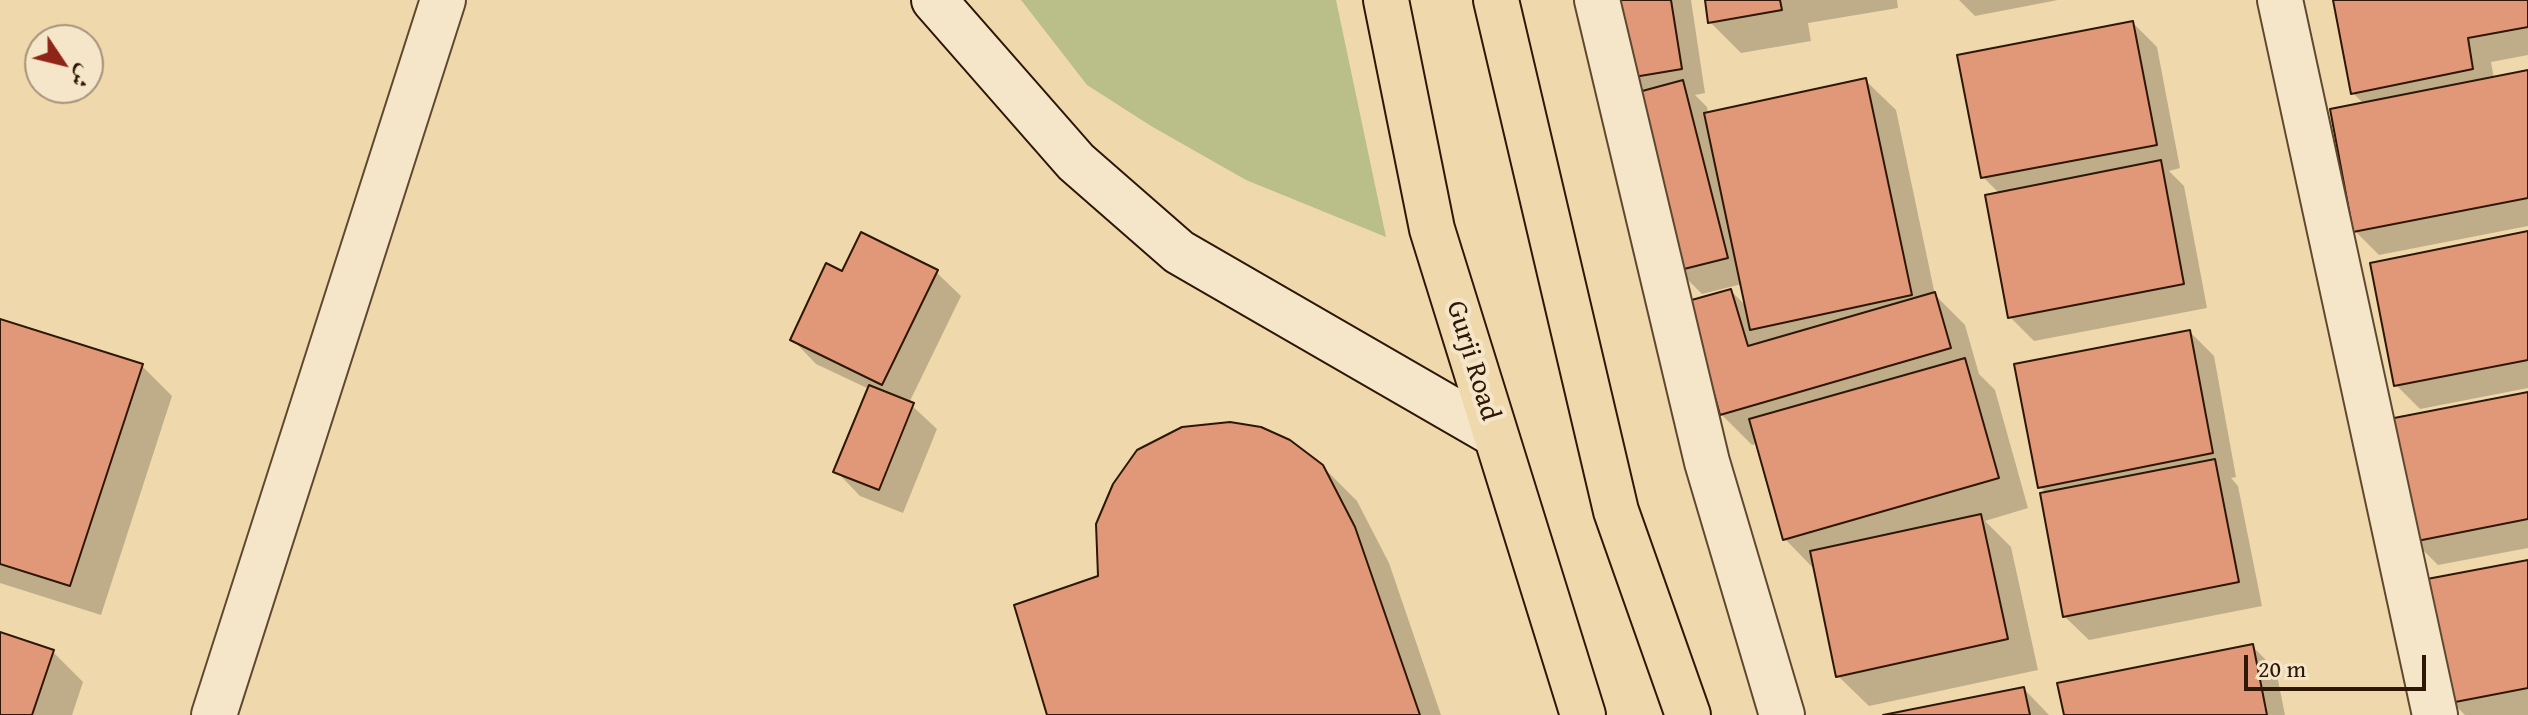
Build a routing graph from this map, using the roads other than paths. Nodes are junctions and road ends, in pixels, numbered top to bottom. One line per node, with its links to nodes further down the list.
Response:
1 (443, 0): 8 (street)
2 (934, 0): 7 (street)
3 (1386, 0): 7 (highway, Gurji Road)
4 (1496, 0): 10 (highway)
5 (1597, 0): 11 (street)
6 (2280, 0): 12 (street)
7 (1494, 434): 9 (highway, Gurji Road)
8 (214, 715)
9 (1583, 715)
10 (1688, 715)
11 (1782, 715)
12 (2435, 715)

